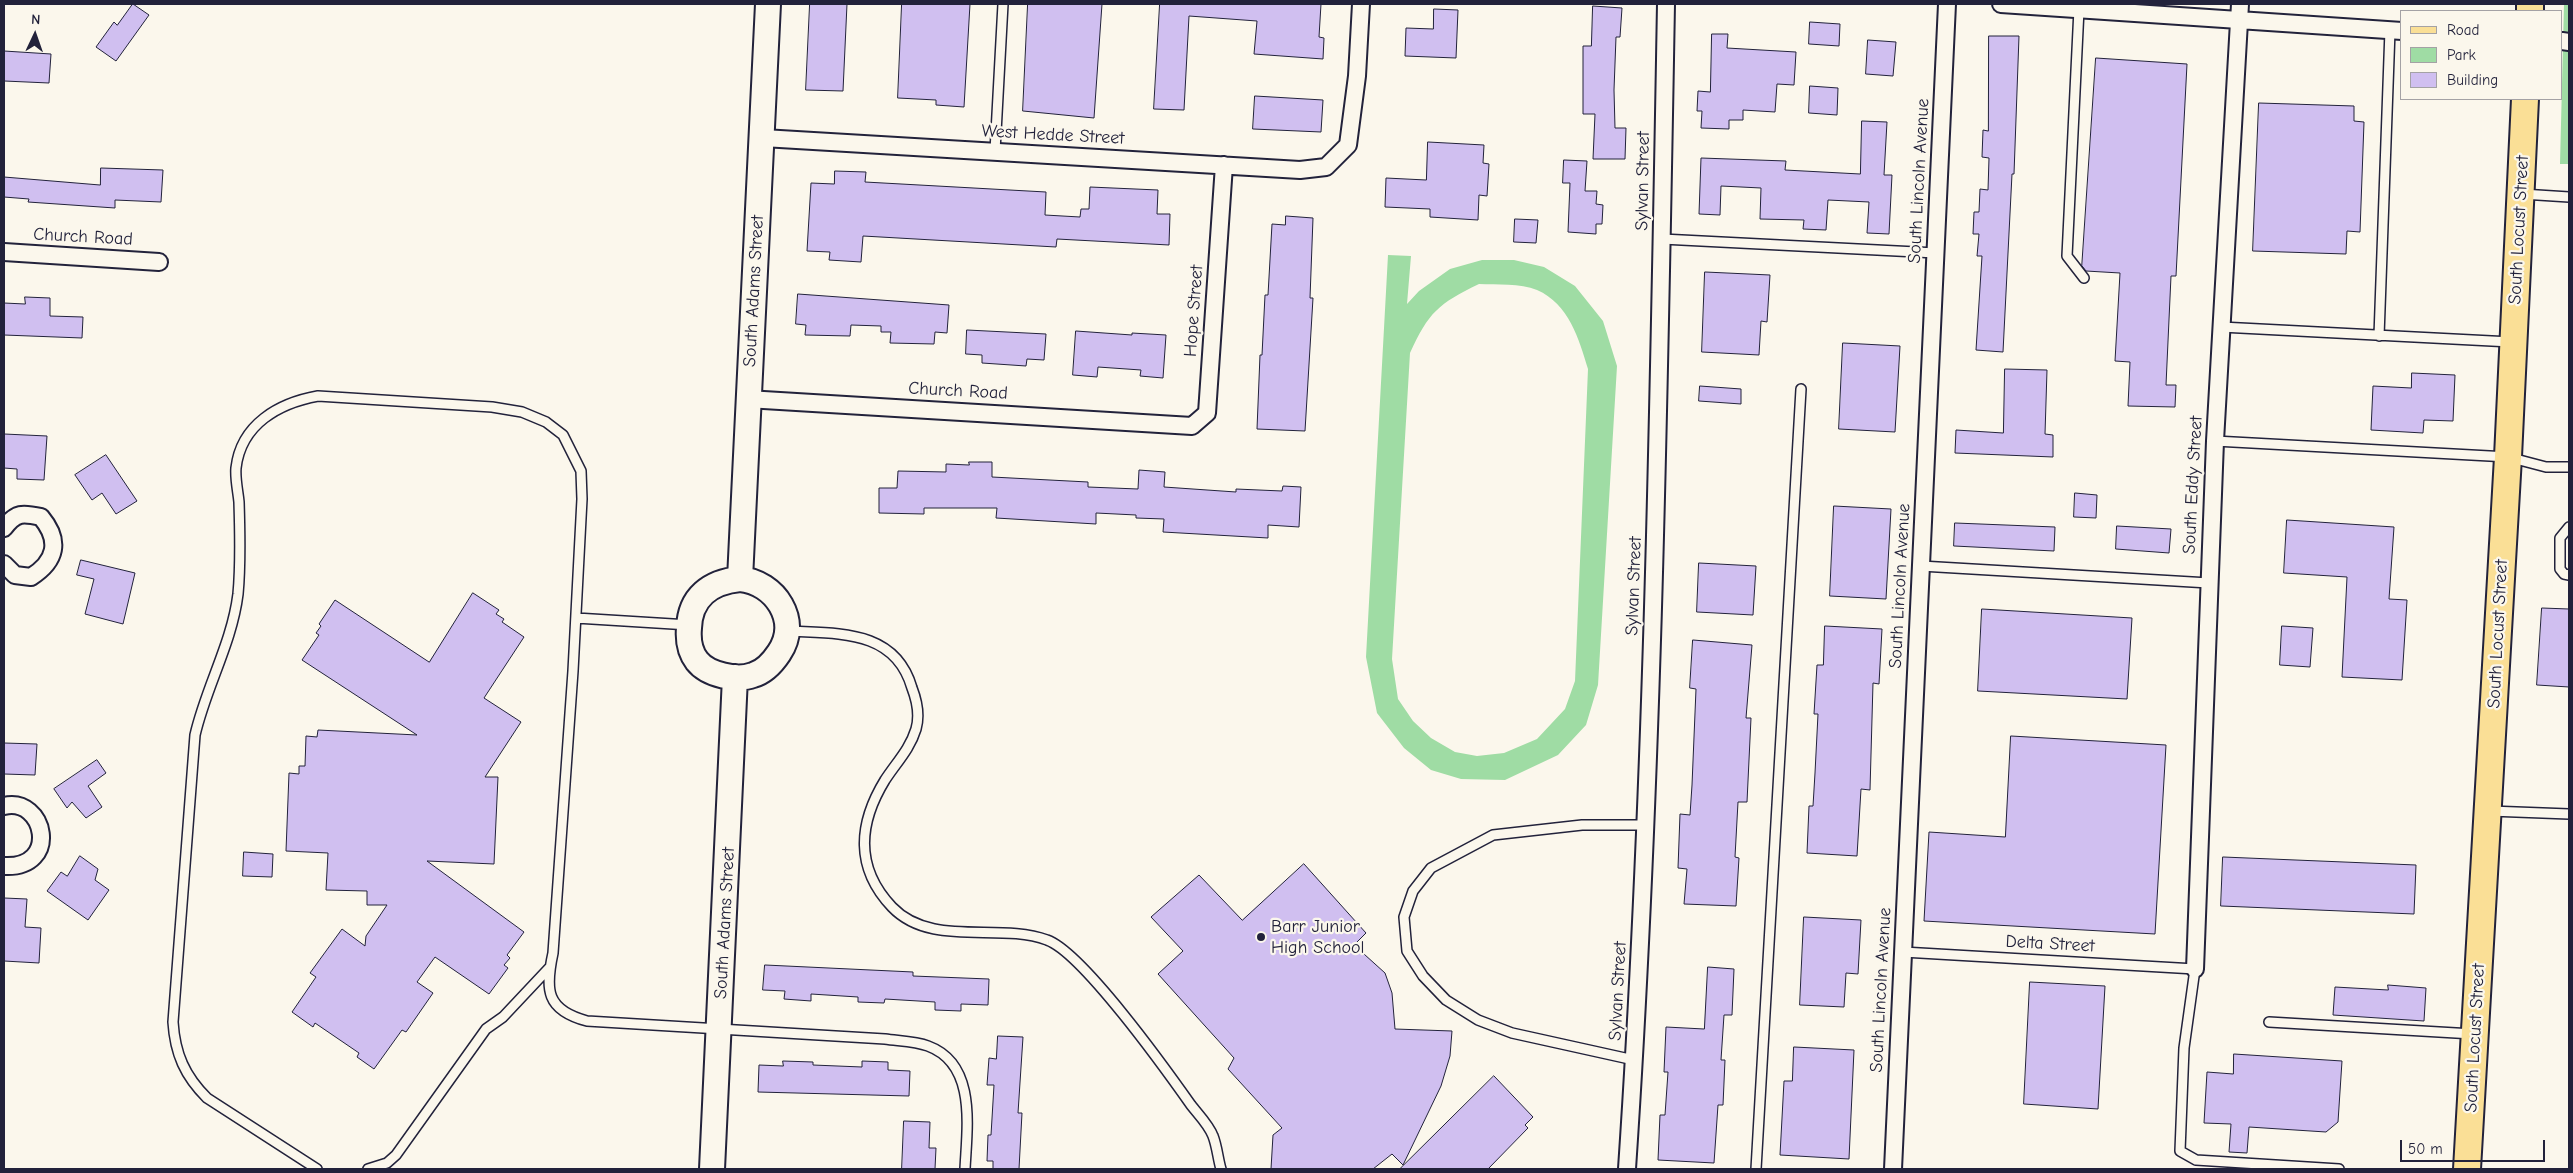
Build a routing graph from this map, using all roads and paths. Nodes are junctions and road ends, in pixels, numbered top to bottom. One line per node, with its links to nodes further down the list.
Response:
1 (768, 4): 11 (street, South Adams Street)
2 (1003, 4): 12 (lane)
3 (1361, 4): 13 (street, West Hedde Street)
4 (1666, 4): 16 (street, Sylvan Street)
5 (1947, 4): 18 (street, South Lincoln Avenue)
6 (2001, 4): 7 (street)
7 (2079, 9): 8 (street); 20 (lane)
8 (2239, 12): 9 (street); 21 (street, South Eddy Street)
9 (2396, 30): 22 (lane)
10 (2525, 100): 14 (main road, South Locust Street)
11 (763, 138): 12 (street, West Hedde Street); 25 (street, South Adams Street)
12 (995, 151): 13 (street, West Hedde Street)
13 (1224, 165): 26 (street, Hope Street)
14 (2521, 194): 15 (lane); 23 (main road, South Locust Street)
15 (2569, 197)
16 (1662, 239): 18 (lane); 44 (street, Sylvan Street)
17 (4, 252): 19 (street, Church Road)
18 (1936, 253): 33 (street, South Lincoln Avenue)
19 (159, 262)
20 (2084, 278)
21 (2221, 327): 22 (lane); 27 (street, South Eddy Street)
22 (2379, 336): 23 (lane)
23 (2514, 342): 28 (main road, South Locust Street)
24 (1801, 389): 59 (lane)
25 (747, 399): 26 (street, Church Road); 35 (street, South Adams Street)
26 (1166, 424)
27 (2215, 441): 28 (lane); 36 (street, South Eddy Street)
28 (2508, 457): 29 (lane); 42 (main road, South Locust Street)
29 (2569, 467)
30 (2569, 527): 34 (lane)
31 (4, 528): 32 (street)
32 (4, 564)
33 (1921, 566): 36 (lane); 46 (street, South Lincoln Avenue)
34 (2569, 575)
35 (740, 579): 38 (street); 39 (street)
36 (2209, 583): 48 (street, South Eddy Street)
37 (576, 618): 38 (lane); 47 (lane); 53 (lane)
38 (689, 625): 40 (street)
39 (787, 631): 40 (street); 57 (lane)
40 (736, 677): 50 (street, South Adams Street)
41 (4, 806): 45 (street)
42 (2488, 811): 43 (lane); 51 (main road, South Locust Street)
43 (2569, 814)
44 (1645, 824): 52 (street, Sylvan Street); 52 (lane)
45 (4, 866)
46 (1903, 952): 48 (lane, Delta Street); 60 (street, South Lincoln Avenue)
47 (550, 967): 50 (lane); 54 (lane)
48 (2195, 969): 61 (lane)
49 (2268, 1022): 51 (lane)
50 (720, 1030): 55 (street, South Adams Street); 56 (lane)
51 (2475, 1034): 62 (main road, South Locust Street)
52 (1634, 1060): 58 (street, Sylvan Street)
53 (317, 1169)
54 (368, 1169)
55 (712, 1169)
56 (965, 1169)
57 (1221, 1169)
58 (1627, 1169)
59 (1756, 1169)
60 (1892, 1169)
61 (2339, 1169)
62 (2467, 1169)

